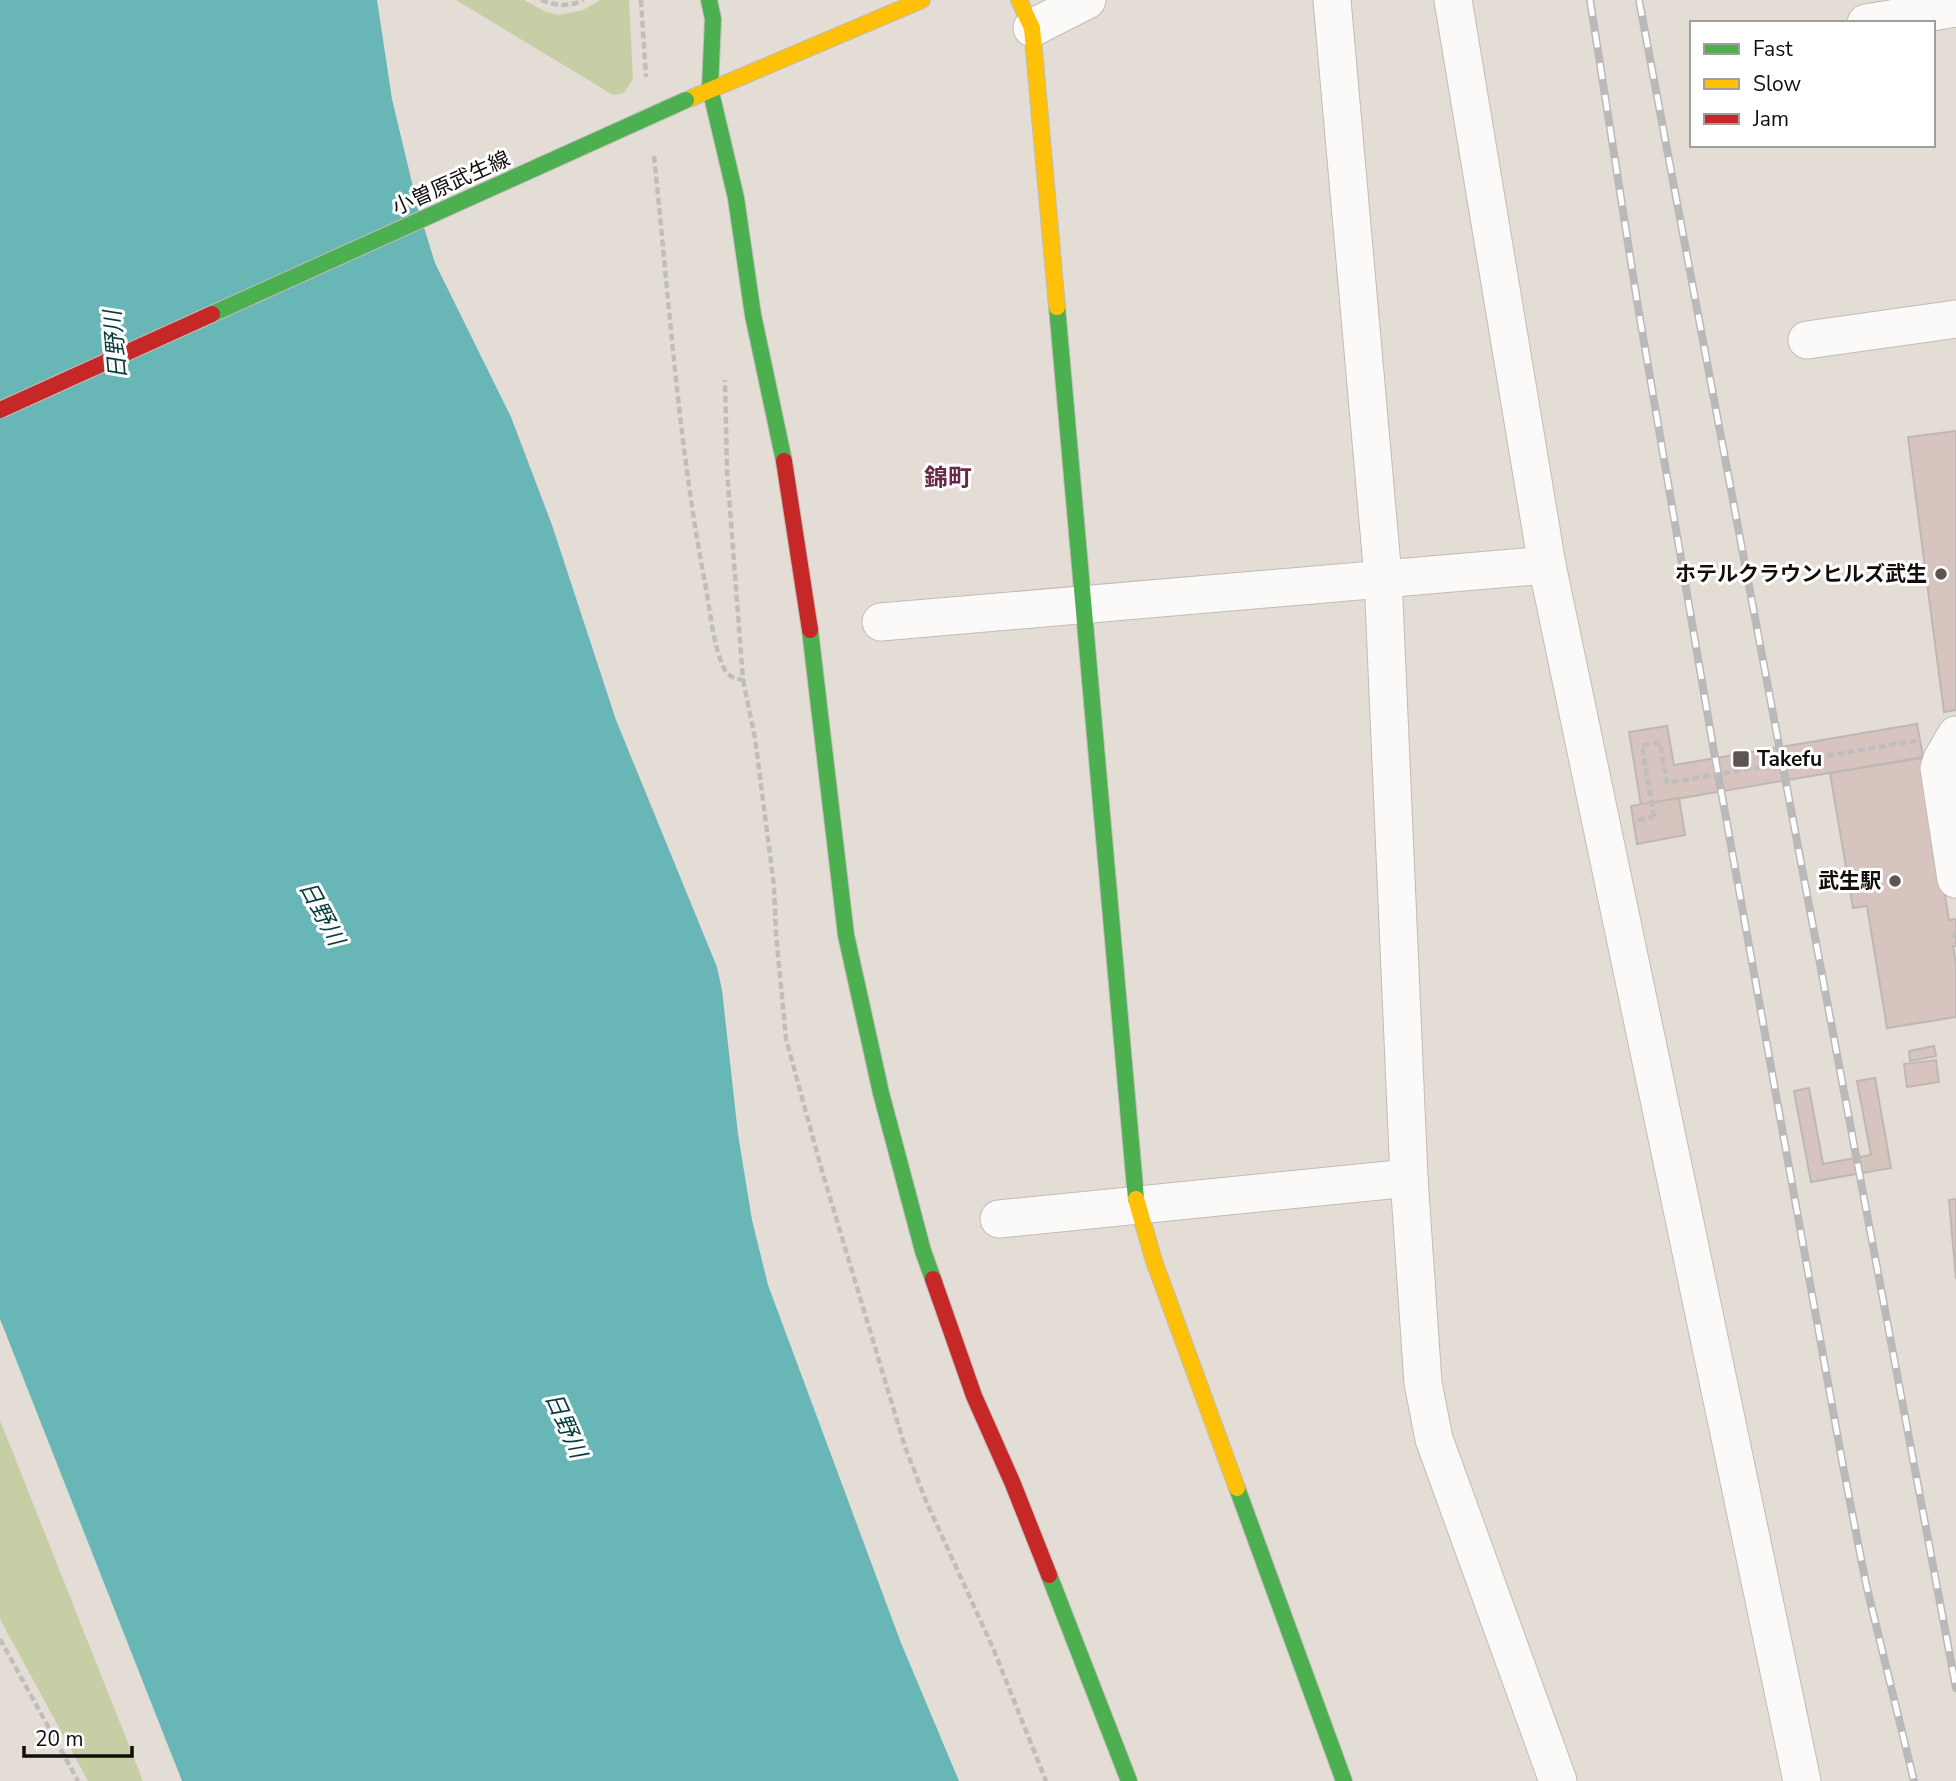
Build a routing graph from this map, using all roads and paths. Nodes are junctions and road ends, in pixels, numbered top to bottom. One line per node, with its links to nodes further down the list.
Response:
1 (541, 0): 2 (path)
2 (583, 0)
3 (641, 0): 12 (path)
4 (709, 0): 13 (street)
5 (922, 0): 13 (street, 小曽原武生線)
6 (1087, 0): 10 (street)
7 (1332, 0): 20 (street)
8 (1453, 0): 19 (street)
9 (1956, 8): 11 (street)
10 (1025, 14): 21 (street)
11 (1878, 21)
12 (646, 81)
13 (710, 88): 18 (street, 小曽原武生線, bridge); 33 (street)
14 (653, 150): 23 (path)
15 (1956, 319): 16 (street)
16 (1807, 340)
17 (725, 369): 23 (path)
18 (0, 410)
19 (1547, 565): 20 (street); 36 (street)
20 (1383, 578): 21 (street); 27 (street)
21 (1082, 603): 22 (street); 28 (street)
22 (881, 622)
23 (743, 680): 32 (path)
24 (1943, 738): 25 (path, bridge); 26 (street)
25 (1654, 817)
26 (1956, 879)
27 (1409, 1178): 28 (street); 35 (street)
28 (1138, 1206): 29 (street); 34 (street)
29 (999, 1219)
30 (0, 1639): 31 (path)
31 (78, 1781)
32 (1046, 1781)
33 (1129, 1781)
34 (1344, 1781)
35 (1558, 1781)
36 (1802, 1781)

